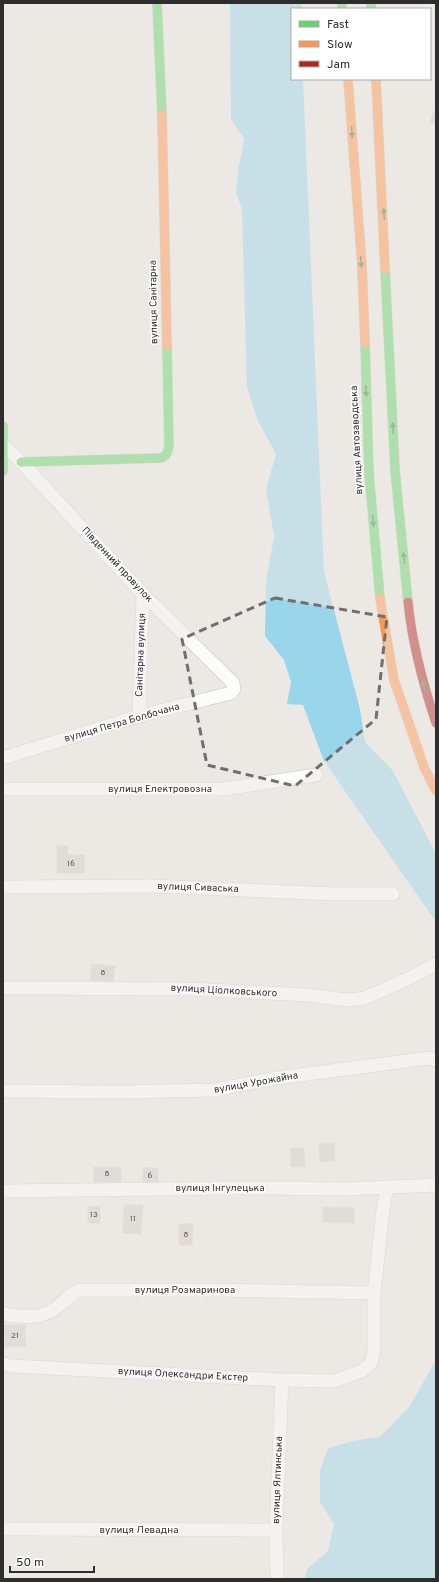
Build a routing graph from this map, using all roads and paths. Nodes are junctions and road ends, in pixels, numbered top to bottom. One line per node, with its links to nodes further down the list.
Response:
1 (157, 3): 6 (main road, вулиця Санітарна)
2 (348, 80): 15 (main road, вулиця Автозаводська, one-way to 15)
3 (376, 80): 11 (main road, one-way to 3)
4 (3, 426): 5 (main road)
5 (3, 445): 6 (street, Південний провулок); 7 (main road)
6 (21, 462): 8 (street, Південний провулок)
7 (3, 471)
8 (143, 594): 9 (street, Південний провулок); 10 (street, Санітарна вулиця)
9 (233, 683): 10 (street, вулиця Петра Болбочана)
10 (139, 716): 12 (street, вулиця Петра Болбочана)
11 (436, 723)
12 (3, 758)
13 (316, 775): 14 (street, вулиця Електровозна)
14 (3, 789)
15 (436, 791)
16 (3, 887): 17 (street, вулиця Сиваська)
17 (393, 894)
18 (436, 964): 19 (street, вулиця Ціолковського)
19 (3, 988)
20 (436, 1060): 21 (street, вулиця Урожайна)
21 (3, 1091)
22 (436, 1184): 23 (street, вулиця Інгулецька)
23 (387, 1187): 24 (street, вулиця Інгулецька); 25 (street)
24 (3, 1191)
25 (374, 1294): 26 (street, вулиця Розмаринова); 28 (street, вулиця Олександри Екстер)
26 (3, 1314)
27 (3, 1364): 28 (street, вулиця Олександри Екстер)
28 (282, 1380): 30 (street, вулиця Ялтинська)
29 (3, 1529): 30 (street, вулиця Левадна)
30 (276, 1530): 31 (street, вулиця Ялтинська)
31 (277, 1579)

